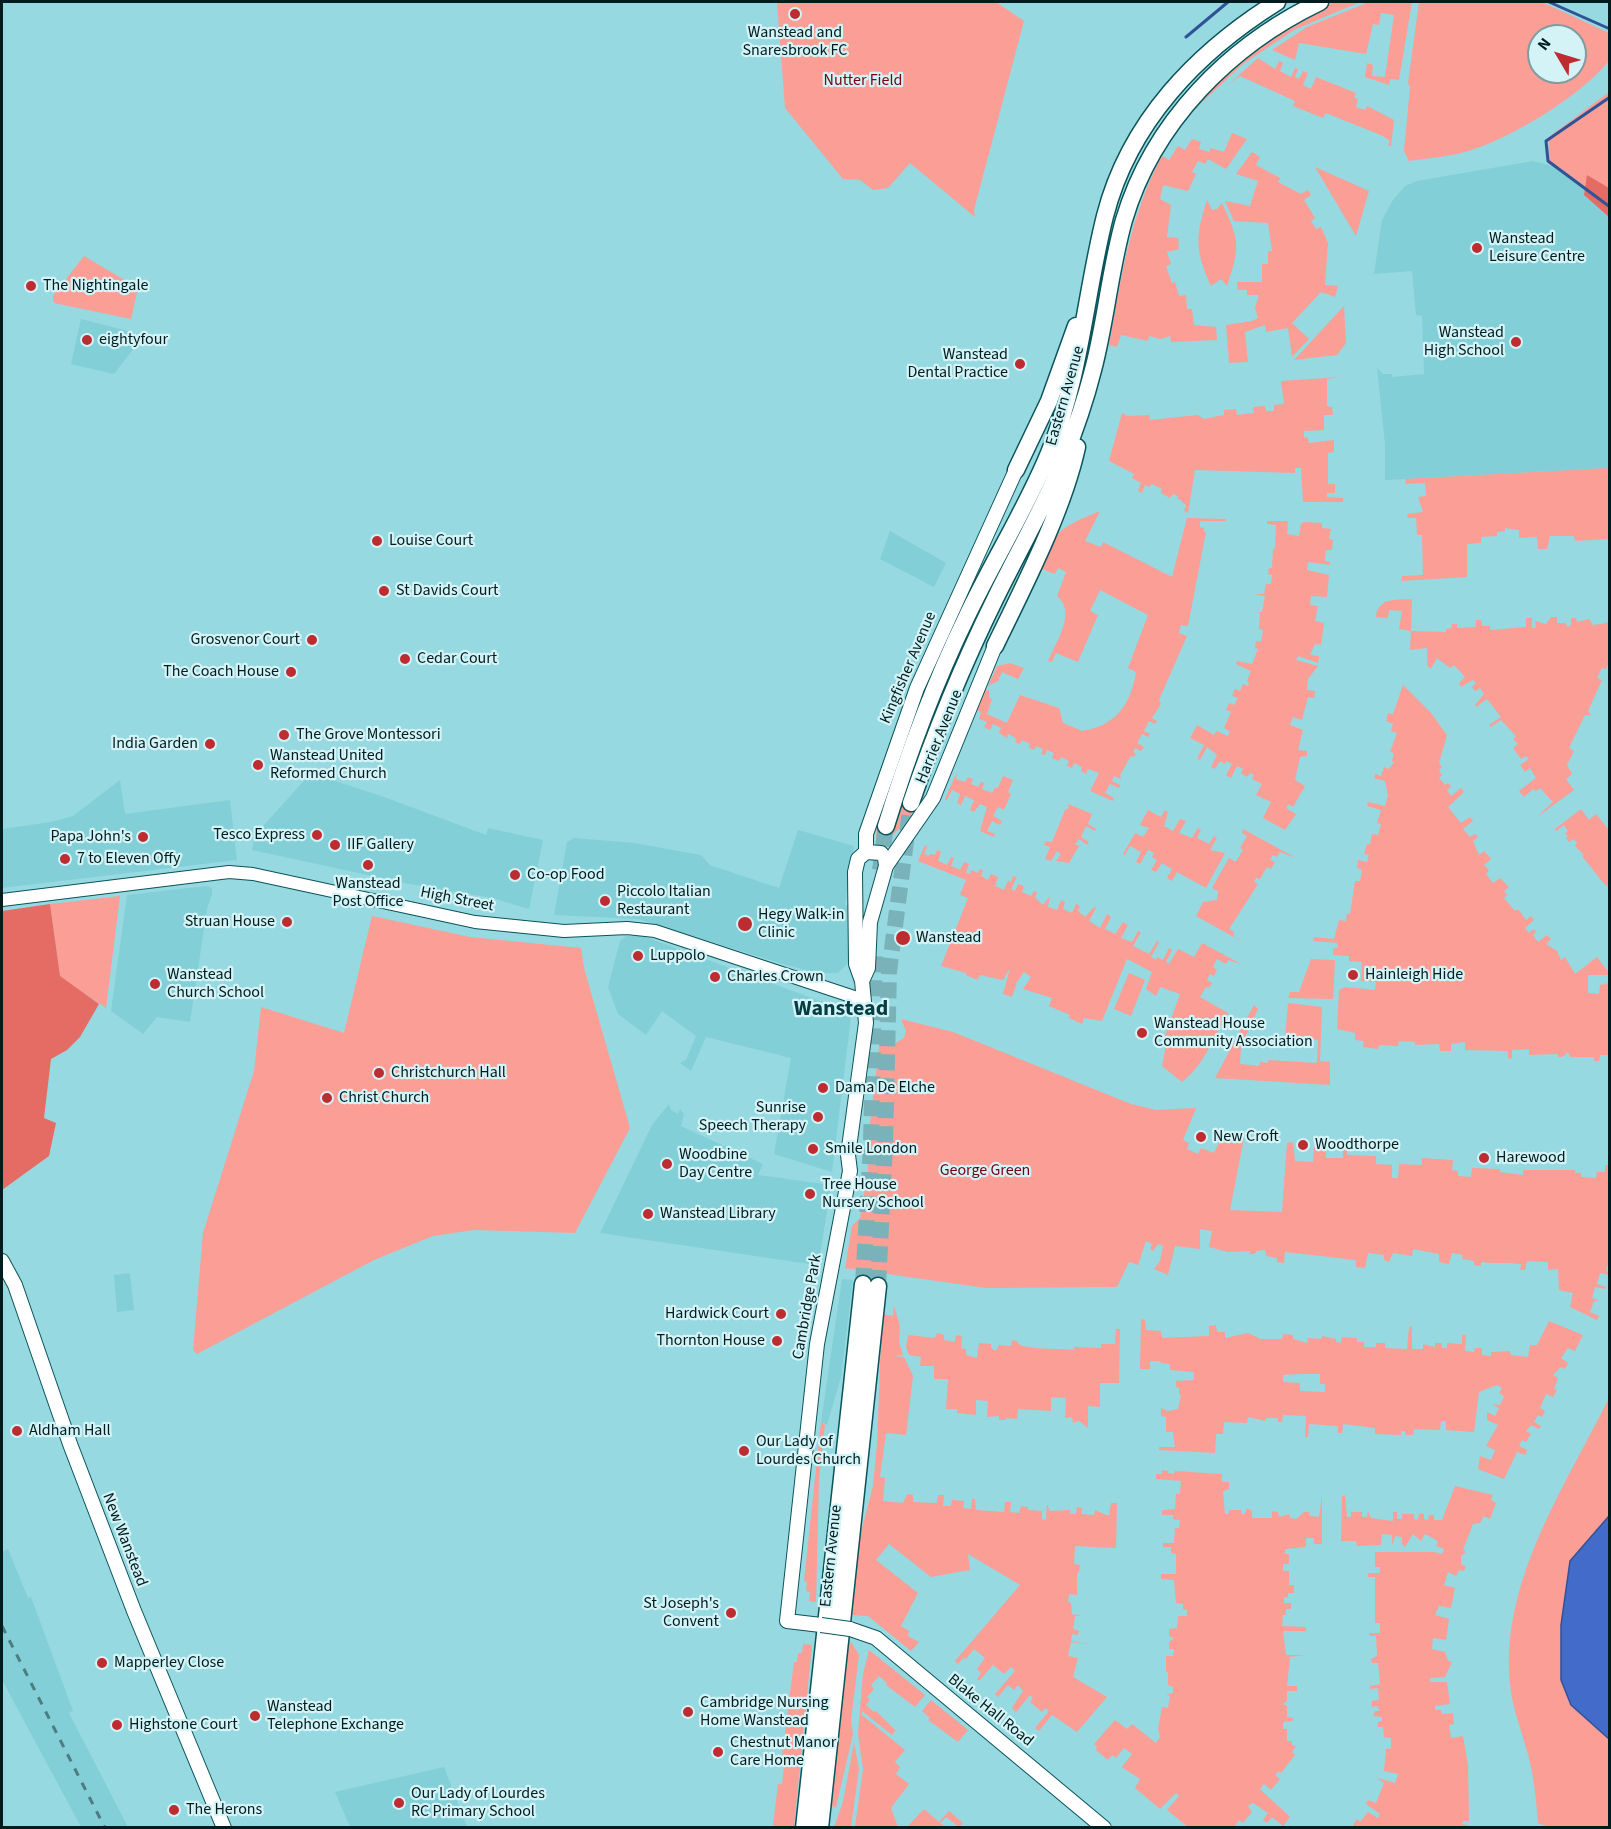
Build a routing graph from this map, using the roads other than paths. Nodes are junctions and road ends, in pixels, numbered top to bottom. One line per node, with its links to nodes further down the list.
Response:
1 (1277, 2): 3 (highway, Eastern Avenue)
2 (1320, 2): 4 (highway, Eastern Avenue)
3 (1096, 256): 5 (highway); 8 (highway, Eastern Avenue)
4 (1093, 369): 6 (highway); 7 (highway, Eastern Avenue)
5 (1016, 470): 9 (main road, Kingfisher Avenue)
6 (995, 646): 10 (main road, Harrier Avenue)
7 (911, 803)
8 (886, 826)
9 (866, 852): 10 (main road); 11 (main road, Kingfisher Avenue)
10 (883, 859): 12 (main road)
11 (856, 884): 12 (main road); 14 (main road, Kingfisher Avenue)
12 (877, 890): 14 (main road)
13 (2, 900): 15 (street, High Street)
14 (862, 981): 15 (main road, Cambridge Park)
15 (863, 1000): 17 (main road, Cambridge Park)
16 (2, 1261): 18 (main road, New Wanstead)
17 (787, 1622): 21 (main road, Blake Hall Road, bridge)
18 (224, 1827)
19 (804, 1827): 20 (highway, Eastern Avenue)
20 (820, 1827)
21 (1104, 1827)

